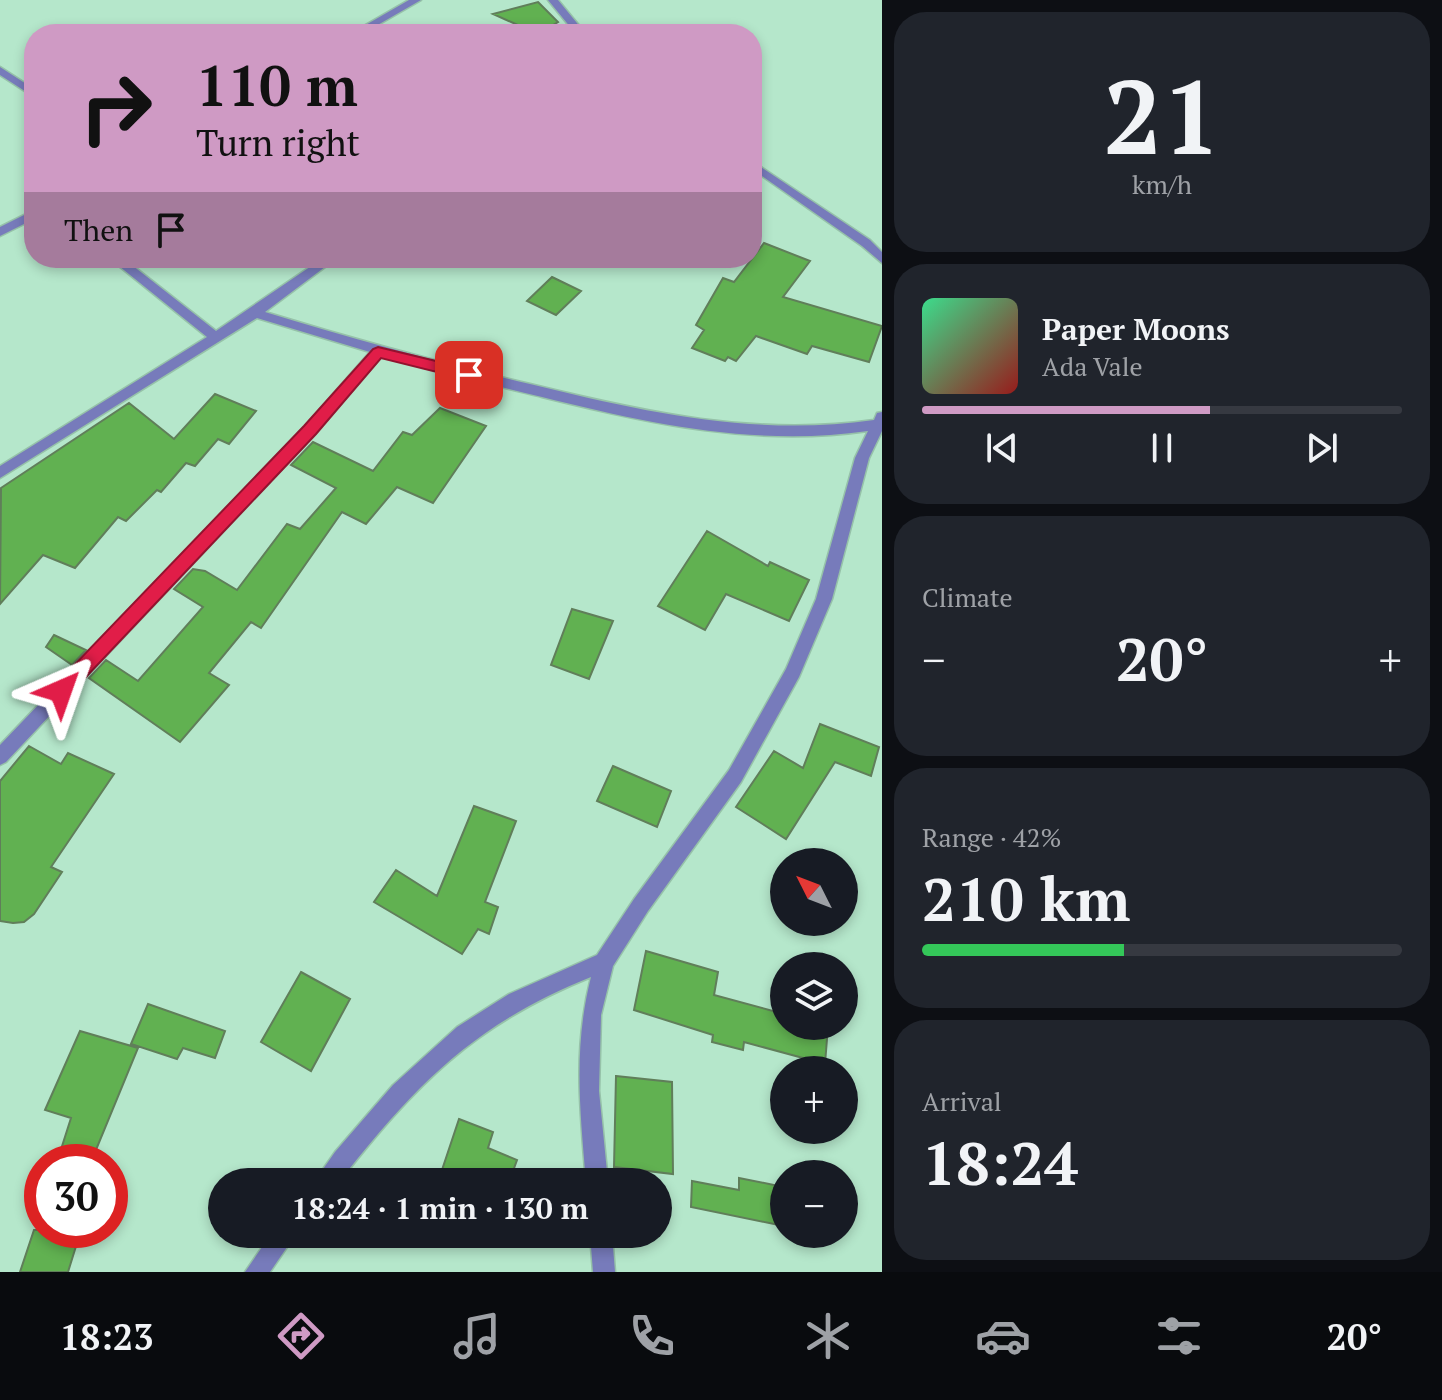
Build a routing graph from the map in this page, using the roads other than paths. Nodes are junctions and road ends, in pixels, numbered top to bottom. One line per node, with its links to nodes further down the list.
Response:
1 (416, 0): 3 (street)
2 (553, 0): 4 (street)
3 (373, 24)
4 (573, 24)
5 (0, 70): 6 (street)
6 (24, 87)
7 (762, 171): 10 (street)
8 (24, 219): 9 (street)
9 (0, 232)
10 (882, 259)
11 (128, 268): 14 (street)
12 (317, 268): 13 (street)
13 (255, 313): 14 (street); 15 (street)
14 (216, 338): 17 (street)
15 (378, 352): 16 (street); 18 (street)
16 (880, 421): 19 (street)
17 (0, 473)
18 (0, 757)
19 (604, 962): 20 (street); 21 (street)
20 (336, 1168)
21 (596, 1168)
22 (274, 1248): 24 (street)
23 (602, 1248): 25 (street)
24 (256, 1272)
25 (604, 1272)

